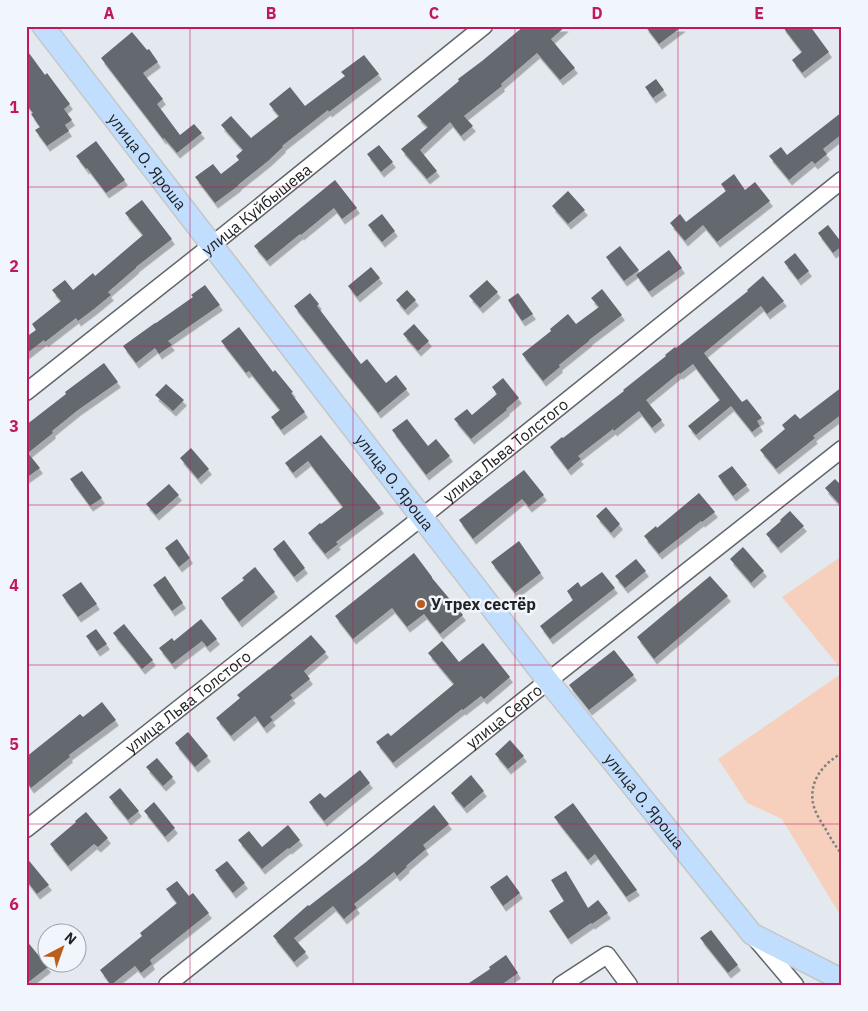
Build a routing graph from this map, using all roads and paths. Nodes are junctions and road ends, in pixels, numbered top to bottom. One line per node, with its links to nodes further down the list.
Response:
1 (43, 26): 4 (main road, улица О. Яроша)
2 (484, 26): 4 (street, улица Куйбышева)
3 (842, 180): 7 (street, улица Льва Толстого)
4 (212, 245): 5 (street, улица Куйбышева); 7 (main road, улица О. Яроша)
5 (26, 392)
6 (842, 449): 8 (street, улица Серго)
7 (422, 517): 8 (main road, улица О. Яроша); 10 (street, улица Льва Толстого)
8 (548, 681): 12 (main road, улица О. Яроша); 14 (street, улица Серго)
9 (842, 753): 11 (path)
10 (26, 829)
11 (842, 854)
12 (752, 934): 13 (main road); 17 (street)
13 (842, 980)
14 (168, 985)
15 (562, 985): 16 (street)
16 (629, 985)
17 (795, 985)

